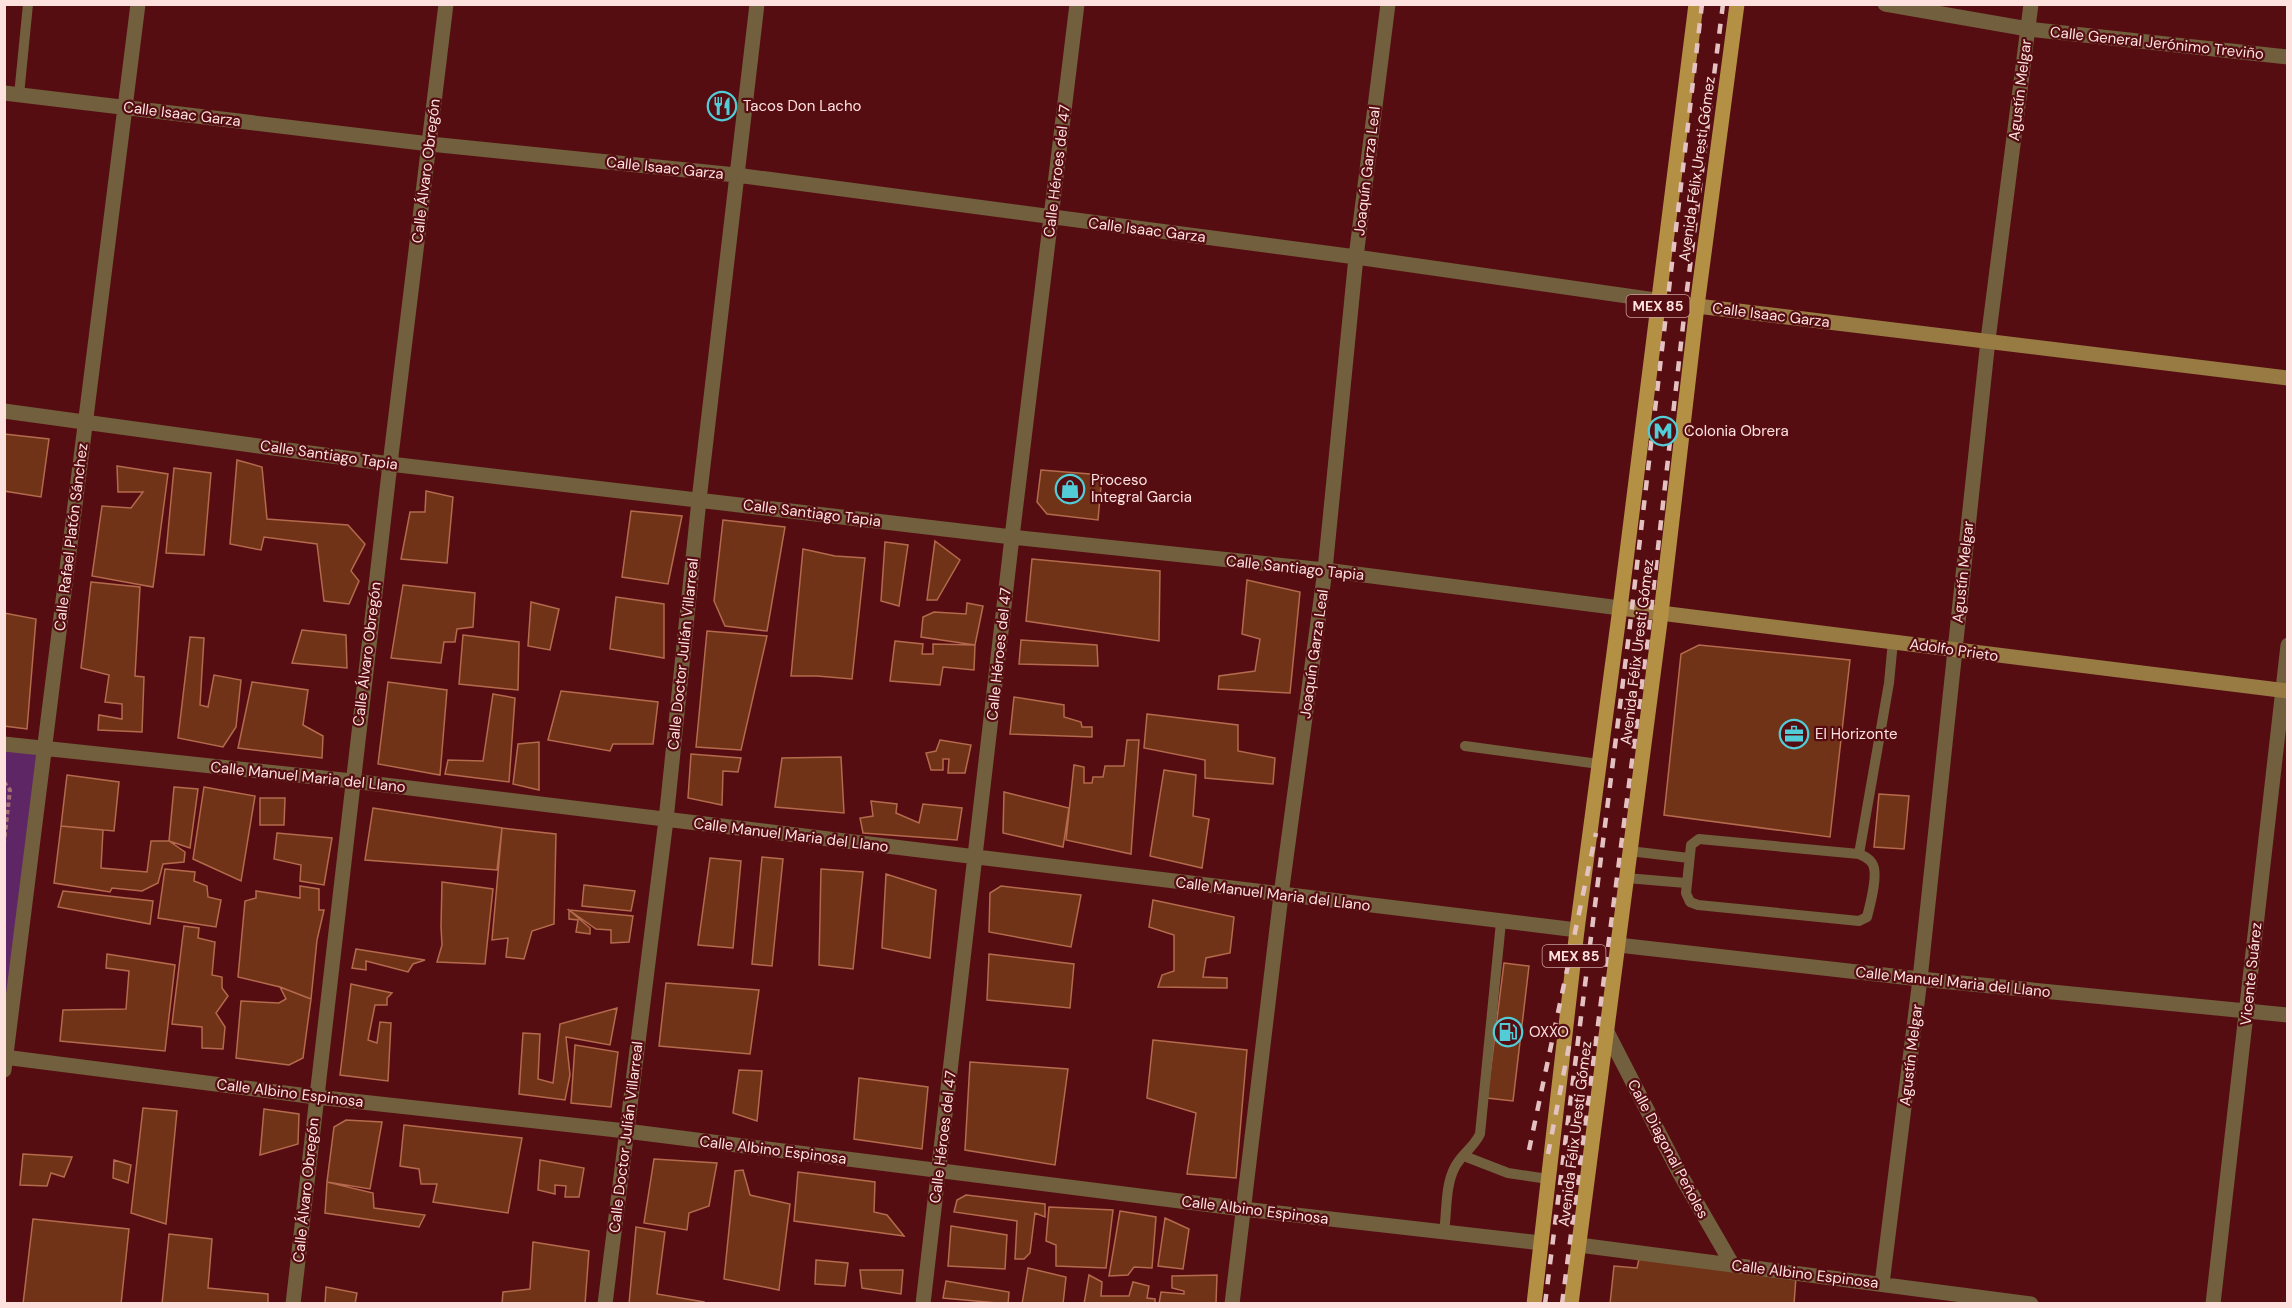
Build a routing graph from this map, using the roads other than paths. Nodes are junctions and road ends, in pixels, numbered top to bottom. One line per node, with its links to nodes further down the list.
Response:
1 (28, 4): 13 (lane)
2 (138, 4): 14 (street, Calle Rafael Platón Sánchez)
3 (446, 4): 15 (street, Calle Álvaro Obregón)
4 (757, 4): 16 (street, Calle Doctor Julián Villarreal)
5 (1077, 4): 17 (street, Calle Héroes del 47)
6 (1388, 4): 18 (street, Joaquín Garza Leal)
7 (1696, 4): 19 (main road, Avenida Félix Uresti Gómez / MEX 85)
8 (1737, 4): 20 (main road, Avenida Félix Uresti Gómez / MEX 85)
9 (1885, 4): 11 (street, Calle General Jerónimo Treviño)
10 (2031, 4): 11 (street, Agustín Melgar)
11 (2028, 29): 12 (street, Calle General Jerónimo Treviño); 21 (street, Agustín Melgar)
12 (2288, 57)
13 (12, 94): 14 (street, Calle Isaac Garza)
14 (125, 107): 15 (street, Calle Isaac Garza); 24 (street, Calle Rafael Platón Sánchez)
15 (430, 144): 16 (street, Calle Isaac Garza); 25 (street, Calle Álvaro Obregón)
16 (736, 176): 17 (street, Calle Isaac Garza); 26 (street, Calle Doctor Julián Villarreal)
17 (1051, 218): 18 (street, Calle Isaac Garza); 27 (street, Calle Héroes del 47)
18 (1356, 257): 19 (street, Calle Isaac Garza); 28 (street, Joaquín Garza Leal)
19 (1659, 301): 20 (street, Calle Isaac Garza); 29 (main road, Avenida Félix Uresti Gómez / MEX 85)
20 (1697, 306): 21 (street, Calle Isaac Garza); 30 (main road, Avenida Félix Uresti Gómez / MEX 85)
21 (1988, 340): 22 (street, Calle Isaac Garza); 33 (street, Agustín Melgar)
22 (2288, 378)
23 (4, 411): 24 (street, Calle Santiago Tapia)
24 (85, 422): 25 (street, Calle Santiago Tapia); 37 (street, Calle Rafael Platón Sánchez)
25 (390, 464): 26 (street, Calle Santiago Tapia); 39 (street, Calle Álvaro Obregón)
26 (699, 500): 27 (street, Calle Santiago Tapia); 40 (street, Calle Doctor Julián Villarreal)
27 (1012, 537): 28 (street, Calle Santiago Tapia); 43 (street, Calle Héroes del 47)
28 (1325, 570): 29 (street, Calle Santiago Tapia); 47 (street, Joaquín Garza Leal)
29 (1620, 608): 30 (street, Adolfo Prieto); 38 (main road, Avenida Félix Uresti Gómez / MEX 85)
30 (1661, 614): 31 (street, Adolfo Prieto); 41 (main road, Avenida Félix Uresti Gómez / MEX 85)
31 (1893, 641): 33 (street, Adolfo Prieto); 42 (lane)
32 (2288, 645): 34 (street, Vicente Suárez)
33 (1955, 650): 34 (street, Adolfo Prieto); 51 (street, Agustín Melgar)
34 (2285, 691): 52 (street, Vicente Suárez)
35 (4, 744): 37 (street, Calle Manuel Maria del Llano)
36 (1466, 746): 38 (lane)
37 (46, 748): 39 (street, Calle Manuel Maria del Llano); 55 (street, Calle Rafael Platón Sánchez)
38 (1599, 764): 49 (main road, Avenida Félix Uresti Gómez / MEX 85)
39 (352, 781): 40 (street, Calle Manuel Maria del Llano); 56 (street, Calle Álvaro Obregón)
40 (666, 820): 43 (street, Calle Manuel Maria del Llano); 57 (street, Calle Doctor Julián Villarreal)
41 (1629, 851): 44 (lane); 45 (main road, Avenida Félix Uresti Gómez / MEX 85)
42 (1860, 854): 44 (lane); 46 (lane)
43 (976, 858): 47 (street, Calle Manuel Maria del Llano); 59 (street, Calle Héroes del 47)
44 (1689, 858): 46 (lane)
45 (1626, 878): 46 (lane); 50 (main road, Avenida Félix Uresti Gómez / MEX 85)
46 (1686, 883)
47 (1281, 895): 48 (street, Calle Manuel Maria del Llano); 61 (street, Joaquín Garza Leal)
48 (1501, 922): 49 (street, Calle Manuel Maria del Llano); 58 (lane)
49 (1576, 930): 60 (main road, Avenida Félix Uresti Gómez / MEX 85)
50 (1618, 945): 51 (street, Calle Manuel Maria del Llano); 54 (main road, Avenida Félix Uresti Gómez / MEX 85)
51 (1920, 979): 52 (street, Calle Manuel Maria del Llano); 66 (street, Agustín Melgar)
52 (2247, 1010): 53 (street, Calle Manuel Maria del Llano); 74 (street, Vicente Suárez)
53 (2288, 1015)
54 (1607, 1032): 64 (main road, Avenida Félix Uresti Gómez / MEX 85); 65 (street, Calle Diagonal Peñoles)
55 (5, 1062): 56 (street, Calle Albino Espinosa)
56 (316, 1097): 57 (street, Calle Albino Espinosa); 67 (street, Calle Álvaro Obregón)
57 (626, 1131): 59 (street, Calle Albino Espinosa); 68 (street, Calle Doctor Julián Villarreal)
58 (1464, 1156): 60 (lane); 62 (lane)
59 (939, 1171): 61 (street, Calle Albino Espinosa); 69 (street, Calle Héroes del 47)
60 (1548, 1179): 63 (main road, Avenida Félix Uresti Gómez / MEX 85)
61 (1244, 1209): 62 (street, Calle Albino Espinosa); 70 (street, Joaquín Garza Leal)
62 (1444, 1232): 63 (street, Calle Albino Espinosa)
63 (1541, 1243): 71 (main road, Avenida Félix Uresti Gómez / MEX 85)
64 (1579, 1245): 65 (street, Calle Albino Espinosa); 72 (main road, Avenida Félix Uresti Gómez / MEX 85)
65 (1732, 1264): 66 (street, Calle Albino Espinosa)
66 (1882, 1284): 73 (street, Calle Albino Espinosa)
67 (293, 1304)
68 (605, 1304)
69 (923, 1304)
70 (1232, 1304)
71 (1534, 1304)
72 (1571, 1304)
73 (2031, 1304)
74 (2213, 1304)

